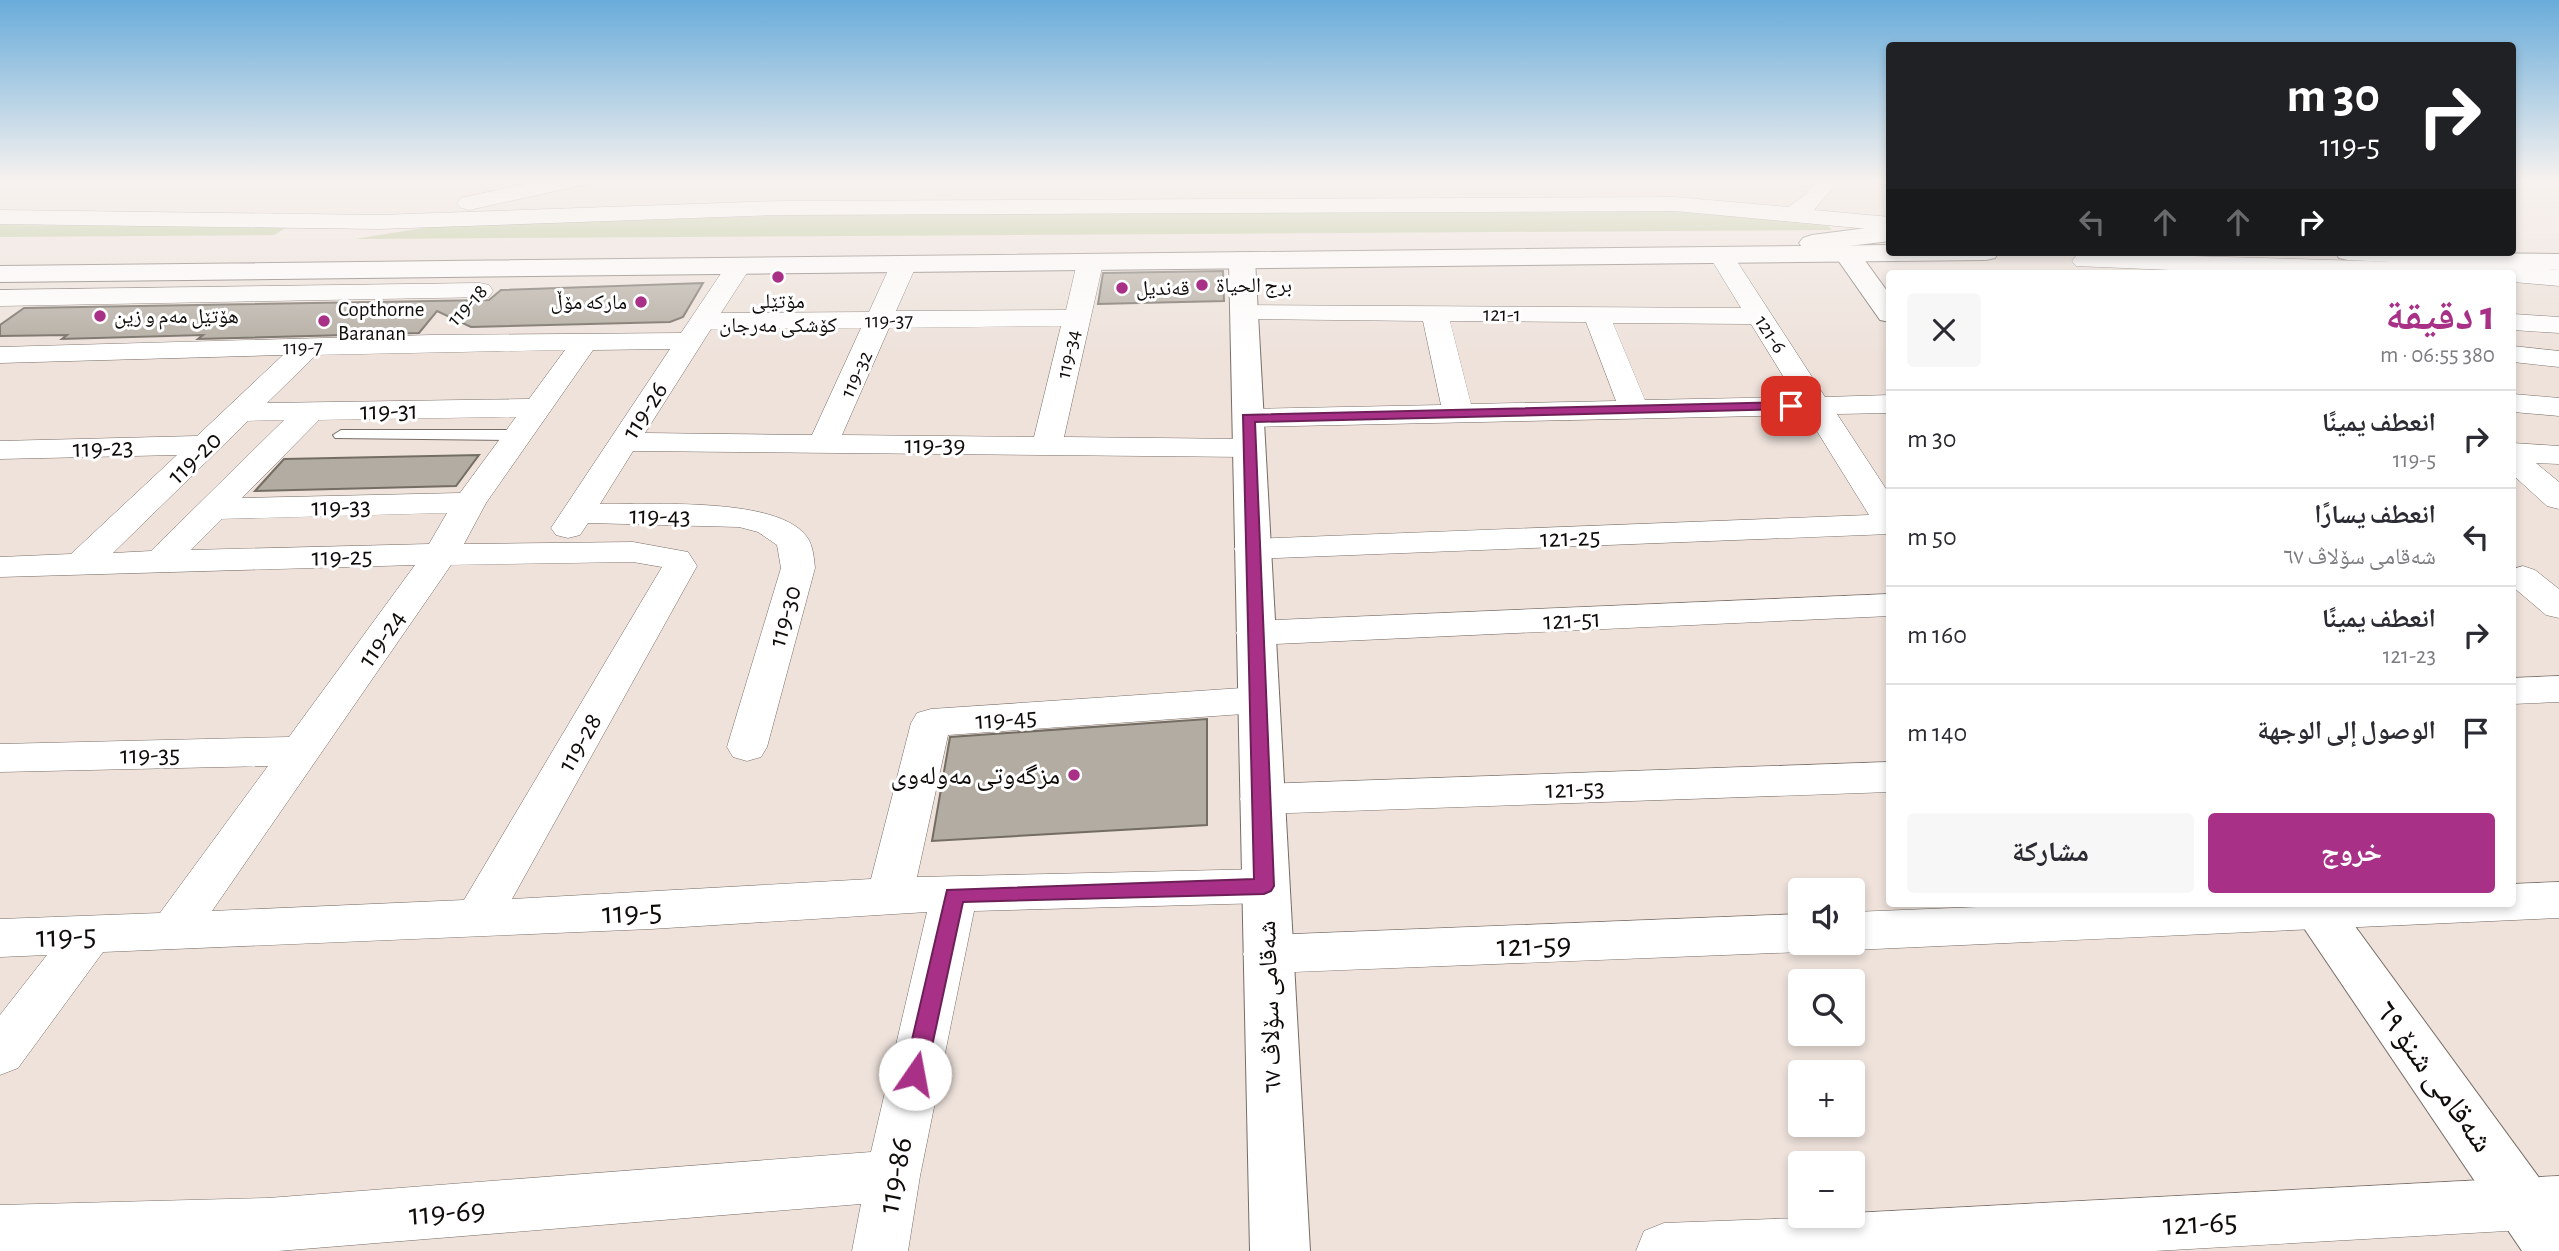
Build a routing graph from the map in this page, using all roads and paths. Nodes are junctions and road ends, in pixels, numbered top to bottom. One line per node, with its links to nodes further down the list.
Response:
1 (1856, 237): 3 (main road)
2 (2516, 242): 6 (main road)
3 (1812, 243): 4 (main road); 7 (main road)
4 (1886, 243)
5 (2516, 247): 6 (main road)
6 (2559, 249)
7 (0, 250)
8 (1846, 253): 9 (main road); 10 (main road); 27 (main road)
9 (1886, 253)
10 (1720, 254): 12 (main road); 31 (street, 121-6)
11 (2432, 256): 14 (main road)
12 (1242, 260): 15 (main road); 28 (main road, شەقامی سۆلاڤ ٦٧)
13 (2087, 262): 19 (street)
14 (2559, 262)
15 (1090, 263): 17 (main road); 32 (street, 119-34)
16 (738, 265): 17 (main road); 18 (main road); 36 (street, 119-26)
17 (903, 265): 33 (street, 119-32)
18 (502, 266): 20 (main road); 24 (street, 119-18)
19 (2373, 270)
20 (266, 271): 21 (main road); 25 (street)
21 (0, 274)
22 (2516, 274): 23 (street)
23 (2559, 278)
24 (480, 291): 25 (street); 38 (street, 119-18)
25 (236, 295): 26 (street); 40 (street)
26 (0, 298)
27 (1886, 308)
28 (1244, 311): 29 (street, 121-1); 54 (main road, شەقامی سۆلاڤ ٦٧)
29 (1435, 313): 30 (street, 121-1); 52 (street)
30 (1597, 314): 31 (street, 121-1); 49 (street)
31 (1760, 316): 47 (street, 121-6)
32 (1077, 318): 33 (street, 119-37); 59 (street, 119-34)
33 (881, 320): 36 (street, 119-37); 57 (street, 119-32)
34 (2522, 322): 35 (street); 41 (street)
35 (2559, 325)
36 (696, 331): 37 (street, 119-7); 56 (street, 119-26)
37 (585, 342): 38 (street, 119-7); 53 (street, 119-24)
38 (431, 343): 39 (street, 119-7)
39 (307, 348): 40 (street, 119-7); 51 (street, 119-20)
40 (168, 350): 43 (street, 119-7)
41 (2559, 351)
42 (2516, 354): 44 (street)
43 (0, 355)
44 (2559, 359)
45 (2516, 403): 48 (street)
46 (1886, 404): 47 (street, 119-39)
47 (1817, 406): 49 (street, 119-39); 69 (street, 121-6)
48 (2559, 407)
49 (1634, 410): 52 (street, 119-39)
50 (311, 411): 51 (street, 119-31); 53 (street, 119-31); 66 (street)
51 (240, 412): 58 (street, 119-20)
52 (1458, 414): 54 (street, 119-39)
53 (529, 422): 55 (lane); 65 (street, 119-24)
54 (1247, 433): 59 (street, 119-39); 71 (main road, شەقامی سۆلاڤ ٦٧)
55 (341, 435)
56 (624, 442): 57 (street, 119-39); 67 (street, 119-26)
57 (823, 443): 59 (street, 119-39)
58 (206, 445): 60 (street, 119-23); 75 (street, 119-20)
59 (1047, 445)
60 (0, 450)
61 (2516, 452): 62 (street)
62 (2559, 455)
63 (2516, 461): 64 (street)
64 (2559, 499)
65 (470, 503): 66 (street, 119-33); 73 (street, 119-24)
66 (212, 509): 74 (street)
67 (580, 513): 68 (street, 119-43); 72 (street, 119-26)
68 (740, 517): 86 (street, 119-30)
69 (1886, 517)
70 (1886, 523): 71 (street, 121-25)
71 (1251, 549): 82 (main road, شەقامی سۆلاڤ ٦٧)
72 (549, 554): 73 (street, 119-25); 76 (street, 119-25)
73 (440, 555): 74 (street, 119-25); 87 (street, 119-24)
74 (160, 562): 75 (street, 119-25)
75 (80, 565): 77 (street, 119-25)
76 (680, 566): 98 (street, 119-28)
77 (0, 567)
78 (2559, 576): 79 (street)
79 (2518, 577): 81 (street)
80 (1886, 605): 82 (street, 121-51)
81 (2559, 607)
82 (1254, 633): 85 (main road, شەقامی سۆلاڤ ٦٧)
83 (2559, 690): 84 (street)
84 (2516, 691)
85 (1257, 700): 90 (main road, شەقامی سۆلاڤ ٦٧); 92 (street, 119-45)
86 (747, 747)
87 (300, 751): 88 (street, 119-35); 100 (street, 119-24)
88 (0, 758)
89 (1886, 777): 90 (street, 121-53)
90 (1261, 799): 91 (main road, شەقامی سۆلاڤ ٦٧)
91 (1264, 886): 93 (street, 119-5); 104 (main road, شەقامی سۆلاڤ ٦٧)
92 (890, 895): 93 (street, 119-5); 98 (street, 119-5)
93 (954, 895): 106 (street, 119-86)
94 (2559, 900): 95 (street)
95 (2516, 902)
96 (2352, 907): 97 (street)
97 (2315, 908): 99 (street); 107 (main road, شەقامی شنۆ ٦٩)
98 (478, 918): 100 (street, 119-5)
99 (1865, 930)
100 (173, 931): 101 (street, 119-5)
101 (90, 934): 103 (street, 119-5); 105 (street)
102 (1788, 934): 104 (street, 121-59)
103 (0, 938)
104 (1267, 954): 111 (main road, شەقامی سۆلاڤ ٦٧)
105 (0, 1053)
106 (893, 1176): 109 (street, 119-69); 110 (street, 119-86)
107 (2543, 1203): 112 (street, 121-65); 113 (main road, شەقامی شنۆ ٦٩)
108 (0, 1232): 109 (street, 119-69)
109 (261, 1238)
110 (880, 1251)
111 (1280, 1251)
112 (1664, 1251)
113 (2557, 1251)

